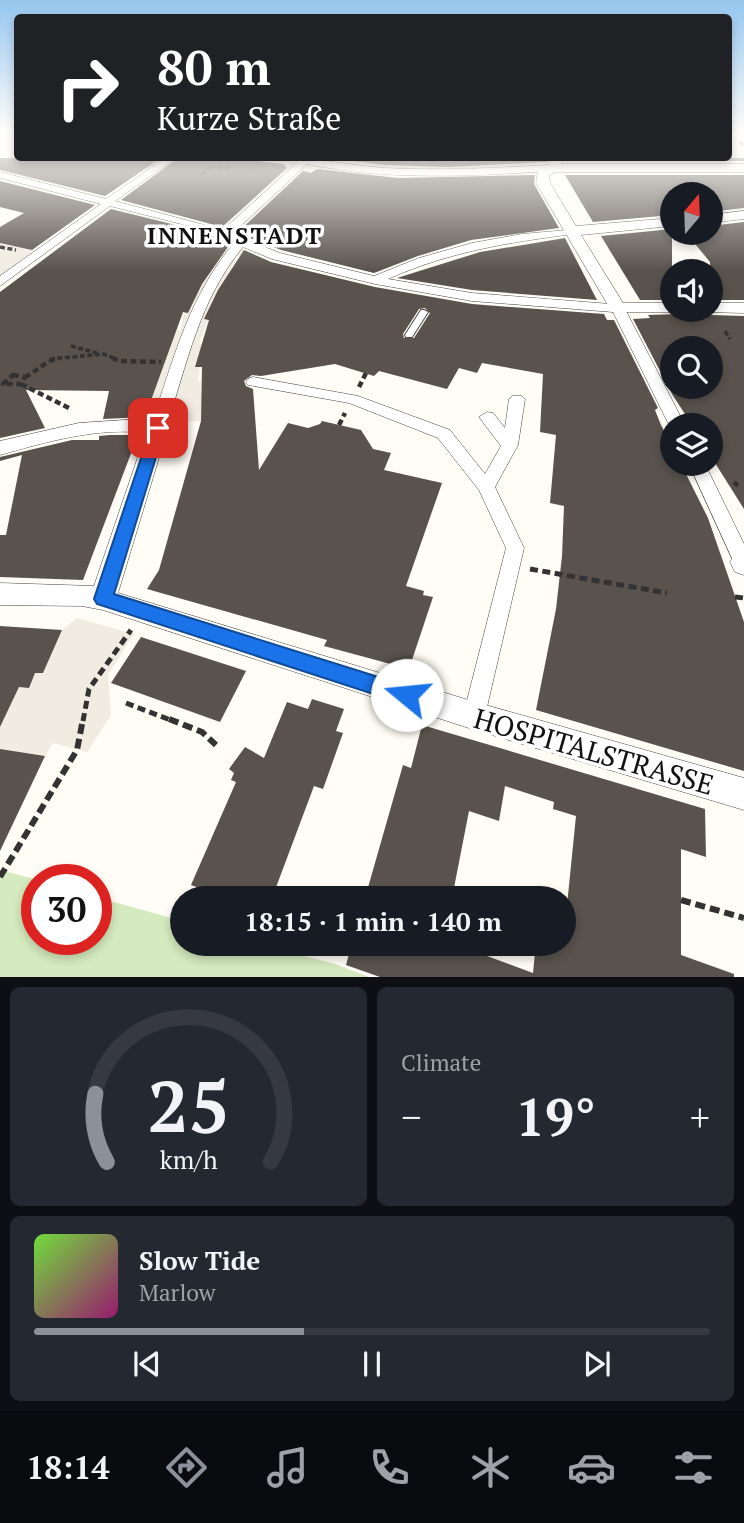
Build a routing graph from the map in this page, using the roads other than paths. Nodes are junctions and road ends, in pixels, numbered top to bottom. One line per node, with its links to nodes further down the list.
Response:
1 (23, 180): 5 (street)
2 (140, 180): 5 (street)
3 (280, 180): 10 (street)
4 (543, 180): 9 (street)
5 (109, 201): 10 (street); 13 (street)
6 (744, 215): 7 (street)
7 (723, 217)
8 (660, 223): 9 (street)
9 (574, 231): 12 (street); 14 (street)
10 (226, 233): 11 (street)
11 (241, 242): 12 (street); 24 (street)
12 (375, 281): 14 (street)
13 (0, 282)
14 (618, 308): 15 (street); 22 (street)
15 (660, 308)
16 (723, 308): 17 (street)
17 (744, 308)
18 (424, 312): 19 (lane)
19 (409, 335)
20 (253, 382): 28 (street)
21 (517, 399): 25 (street)
22 (671, 413)
23 (487, 416): 25 (street)
24 (158, 428): 26 (street); 31 (street)
25 (510, 445): 28 (street)
26 (0, 448)
27 (703, 476): 29 (street)
28 (486, 487): 32 (street)
29 (743, 563)
30 (0, 594): 31 (street, HOSPITALSTRASSE)
31 (103, 599): 32 (street, HOSPITALSTRASSE)
32 (474, 716): 33 (street, HOSPITALSTRASSE)
33 (744, 794)

